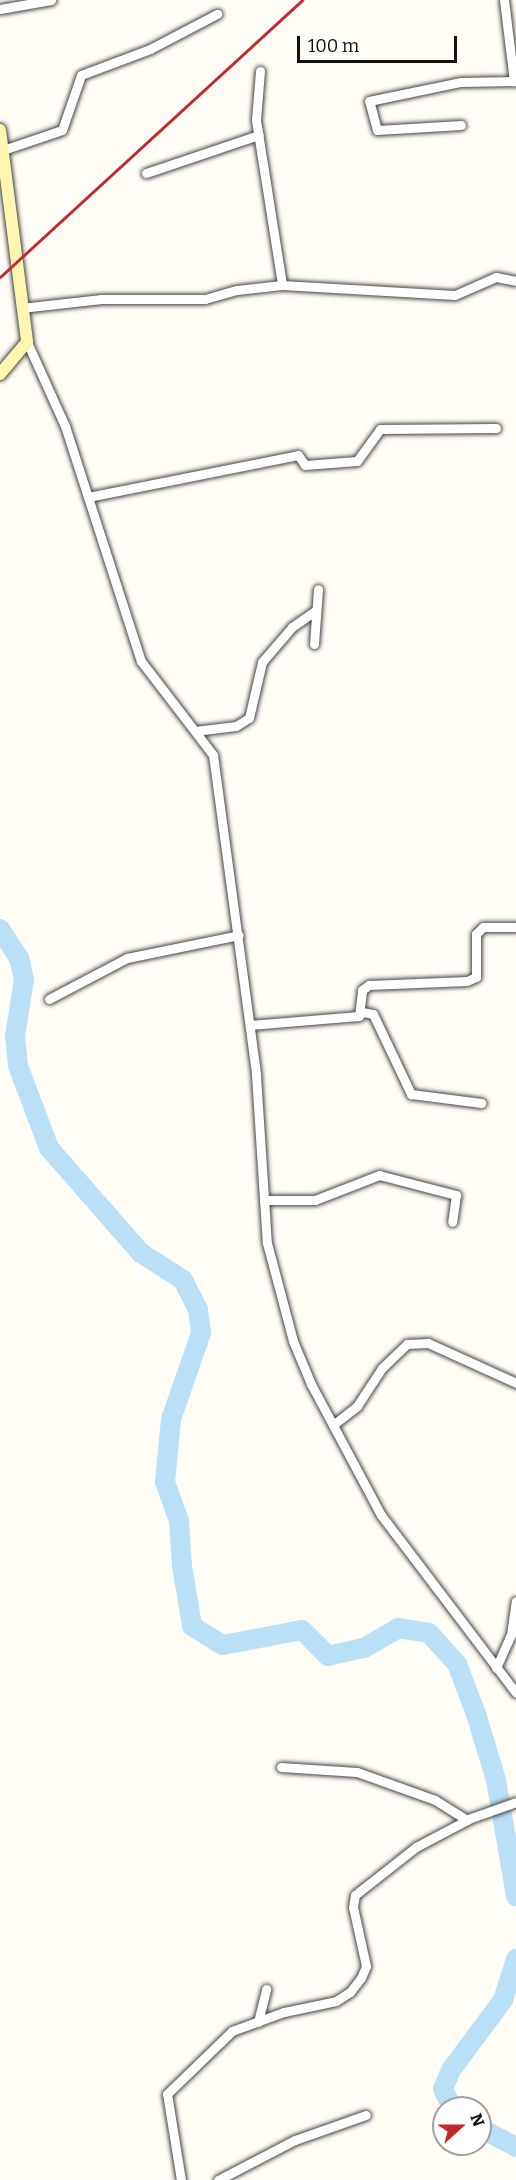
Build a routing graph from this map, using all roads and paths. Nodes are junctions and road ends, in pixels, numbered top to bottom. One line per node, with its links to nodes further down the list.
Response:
1 (51, 0): 3 (street)
2 (504, 0): 6 (street)
3 (0, 9)
4 (217, 14): 10 (street)
5 (260, 71): 9 (street)
6 (515, 81): 7 (street)
7 (461, 125)
8 (0, 130): 10 (main road)
9 (259, 135): 11 (street); 13 (street)
10 (3, 150): 14 (main road)
11 (146, 173)
12 (516, 281): 13 (street)
13 (282, 285): 14 (street)
14 (21, 308): 15 (main road)
15 (27, 342): 16 (main road); 18 (street)
16 (0, 375)
17 (496, 428): 18 (street)
18 (88, 497): 22 (street)
19 (318, 589): 20 (street)
20 (316, 610): 21 (street); 22 (street)
21 (314, 644)
22 (195, 731): 24 (street)
23 (516, 927): 26 (street)
24 (239, 935): 25 (street); 27 (street)
25 (50, 999)
26 (362, 1012): 27 (street); 28 (street)
27 (250, 1025): 29 (street)
28 (481, 1102)
29 (264, 1200): 30 (street); 32 (street)
30 (452, 1222)
31 (516, 1383): 32 (street)
32 (333, 1425): 34 (street)
33 (516, 1601): 34 (street)
34 (496, 1668): 35 (street)
35 (516, 1693)
36 (281, 1767): 38 (street)
37 (516, 1802): 38 (street)
38 (469, 1819): 40 (street)
39 (266, 1989): 40 (street)
40 (258, 2022): 42 (street)
41 (366, 2115): 43 (street)
42 (181, 2180)
43 (218, 2180)

